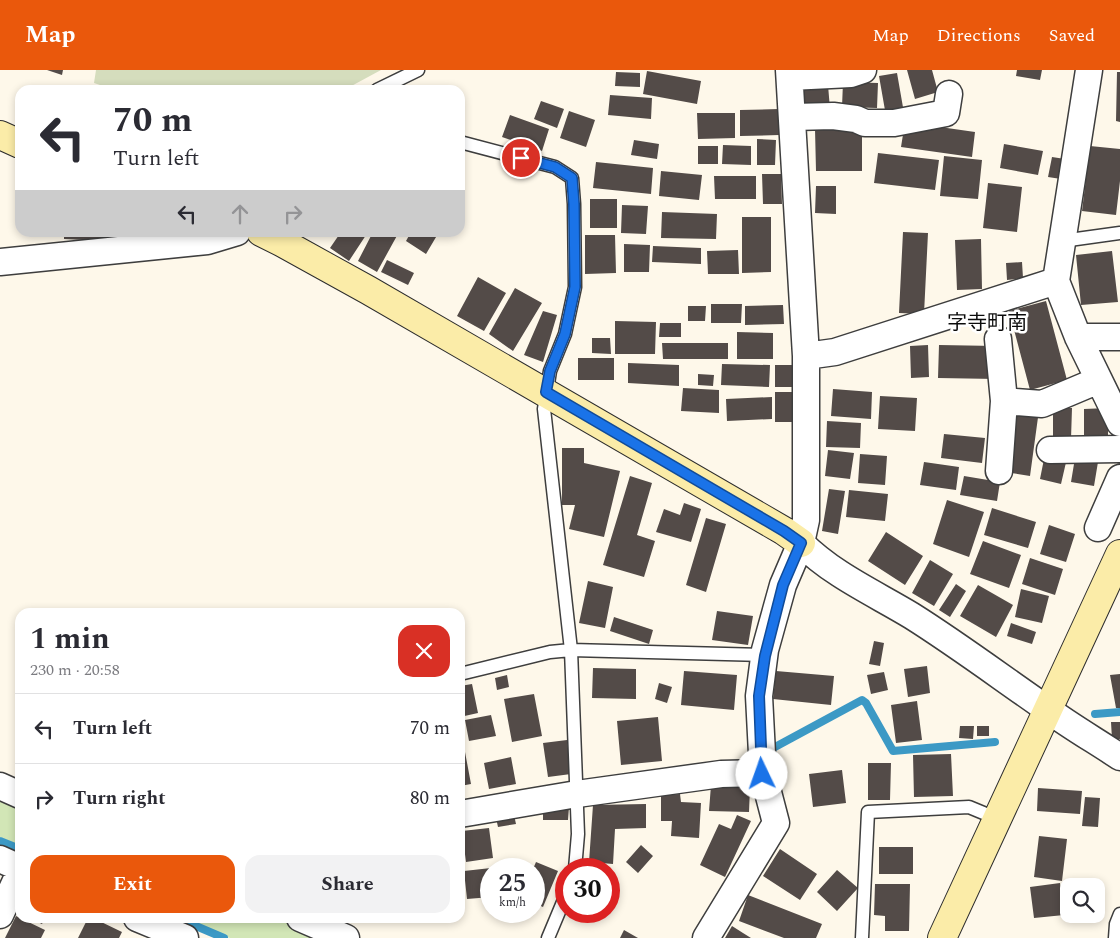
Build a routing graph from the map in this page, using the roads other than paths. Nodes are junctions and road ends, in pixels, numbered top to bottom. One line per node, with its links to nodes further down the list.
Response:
1 (418, 70): 5 (lane)
2 (863, 70): 4 (street)
3 (1089, 70): 14 (street)
4 (790, 74): 7 (street)
5 (387, 85)
6 (949, 94): 7 (street)
7 (793, 117): 20 (street)
8 (0, 135): 9 (street)
9 (15, 142)
10 (465, 143): 22 (lane)
11 (1120, 233): 14 (lane)
12 (222, 237): 15 (street)
13 (271, 237): 22 (street)
14 (1062, 241): 16 (street)
15 (0, 262)
16 (1056, 281): 17 (street); 20 (street)
17 (1078, 337): 18 (street); 21 (street)
18 (1120, 337)
19 (998, 339): 23 (street)
20 (806, 356): 30 (street)
21 (1099, 380): 23 (street); 24 (street)
22 (546, 392): 30 (street); 32 (lane)
23 (1004, 401): 27 (street)
24 (1120, 423)
25 (1120, 449): 26 (street)
26 (1050, 450)
27 (999, 471)
28 (1120, 478): 29 (street)
29 (1098, 528)
30 (801, 543): 33 (street); 35 (street)
31 (1120, 554): 35 (street)
32 (571, 650): 33 (lane); 34 (lane); 40 (lane)
33 (765, 656): 37 (street)
34 (465, 673)
35 (1047, 710): 36 (street); 42 (street)
36 (1120, 757)
37 (762, 774): 40 (street); 55 (street)
38 (0, 786): 39 (street)
39 (15, 793)
40 (577, 794): 41 (street); 43 (lane)
41 (465, 813)
42 (998, 819): 56 (lane); 57 (street)
43 (576, 858)
44 (0, 859): 45 (street)
45 (15, 866)
46 (15, 883): 48 (street)
47 (1120, 914): 58 (lane)
48 (0, 915)
49 (555, 922): 54 (lane)
50 (150, 923): 52 (street)
51 (312, 923): 53 (street)
52 (185, 938)
53 (346, 938)
54 (548, 938)
55 (706, 938)
56 (862, 938)
57 (942, 938)
58 (1114, 938)

